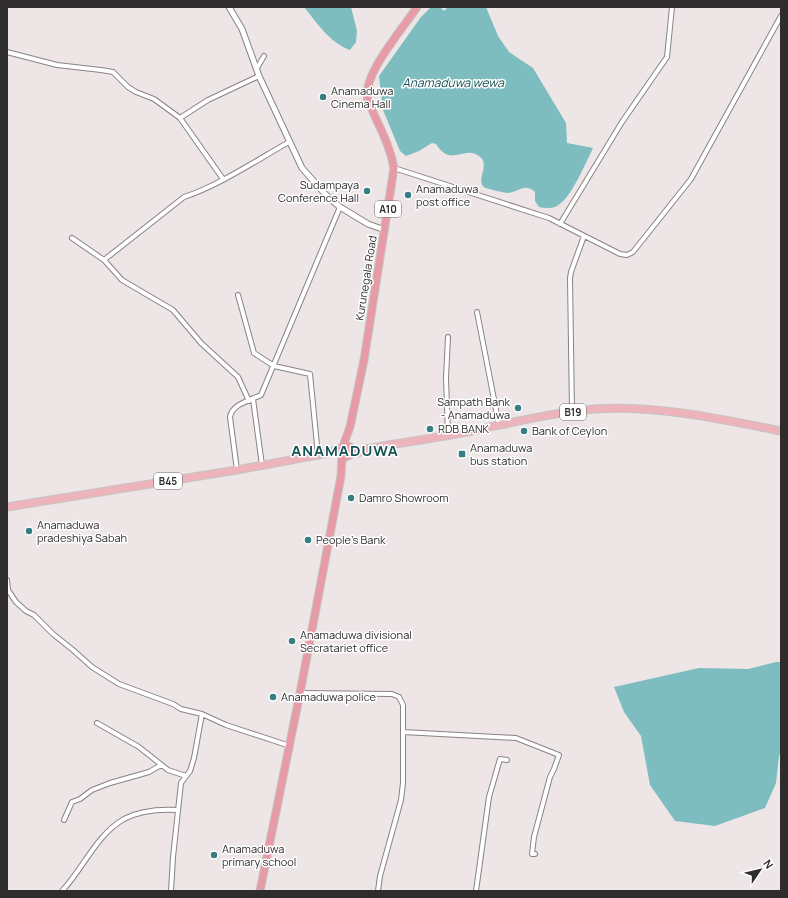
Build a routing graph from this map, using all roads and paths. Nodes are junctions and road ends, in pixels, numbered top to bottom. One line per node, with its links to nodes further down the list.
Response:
1 (229, 7): 7 (street)
2 (417, 7): 11 (highway, Kurunegala Road / A10)
3 (672, 7): 14 (street)
4 (781, 16): 16 (street)
5 (7, 52): 9 (street)
6 (264, 56): 7 (street)
7 (257, 68): 8 (street)
8 (259, 76): 9 (street); 10 (street)
9 (180, 118): 12 (street)
10 (289, 142): 12 (street); 13 (street)
11 (394, 168): 14 (street); 15 (highway, Kurunegala Road / A10)
12 (223, 179): 18 (street)
13 (340, 207): 15 (street); 22 (street)
14 (560, 224): 16 (street)
15 (385, 230): 26 (highway, Kurunegala Road / A10)
16 (584, 236): 24 (street)
17 (72, 238): 18 (street)
18 (104, 260): 23 (street)
19 (238, 295): 22 (street)
20 (477, 312): 25 (street)
21 (448, 337): 28 (street)
22 (274, 366): 23 (street); 31 (street)
23 (251, 400): 32 (street); 33 (street)
24 (572, 412): 25 (main road, B19); 27 (main road, B19)
25 (499, 425): 28 (main road, B19)
26 (350, 428): 29 (highway, Kurunegala Road / A10); 30 (highway, Kurunegala Road / A10)
27 (781, 431)
28 (448, 435): 30 (main road, B19)
29 (342, 450): 30 (highway); 30 (highway); 31 (main road, B45); 34 (highway, A10)
30 (351, 452): 34 (highway, A10)
31 (318, 455): 32 (main road, B45)
32 (262, 465): 33 (main road, B45)
33 (237, 470): 35 (main road, B45)
34 (342, 476): 37 (highway, A10)
35 (7, 507)
36 (7, 580): 38 (street)
37 (300, 693): 40 (street); 41 (highway, A10)
38 (202, 714): 41 (street); 44 (street)
39 (97, 723): 43 (street)
40 (403, 732): 47 (street); 51 (street)
41 (290, 746): 50 (highway, A10)
42 (507, 760): 52 (street)
43 (161, 765): 44 (street); 46 (street)
44 (186, 776): 45 (street)
45 (178, 810): 48 (street); 49 (street)
46 (64, 820)
47 (536, 854)
48 (62, 891)
49 (171, 891)
50 (260, 891)
51 (378, 891)
52 (476, 891)

